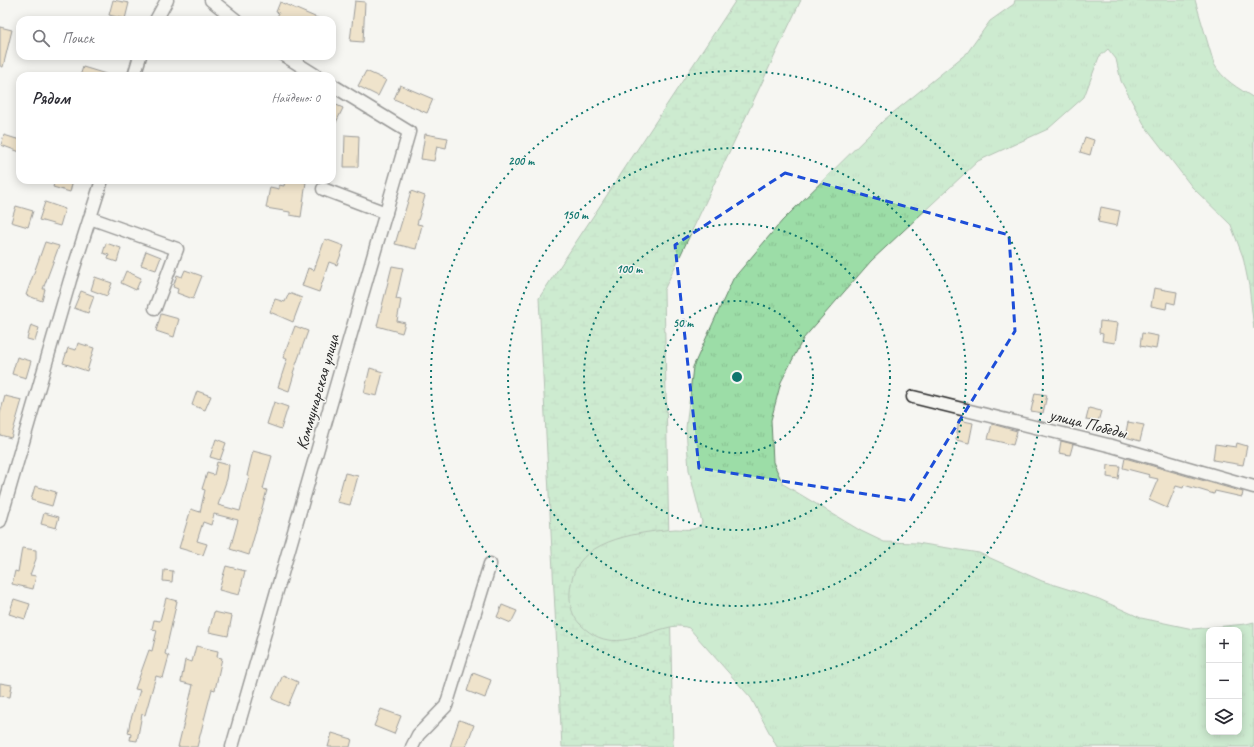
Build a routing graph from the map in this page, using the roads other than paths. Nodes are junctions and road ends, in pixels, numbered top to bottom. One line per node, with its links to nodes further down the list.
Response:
1 (167, 0): 3 (street)
2 (211, 0): 4 (street)
3 (158, 16)
4 (231, 16)
5 (139, 60): 7 (street)
6 (291, 60): 8 (street)
7 (135, 72)
8 (311, 72)
9 (336, 87): 12 (street, Коммунарская улица)
10 (101, 184): 13 (street)
11 (323, 190): 12 (street)
12 (386, 213): 19 (street, Коммунарская улица)
13 (90, 218): 14 (street); 17 (street)
14 (155, 308)
15 (913, 397): 16 (street, улица Победы)
16 (1254, 487)
17 (0, 521)
18 (490, 564): 20 (street)
19 (232, 747)
20 (412, 747)

